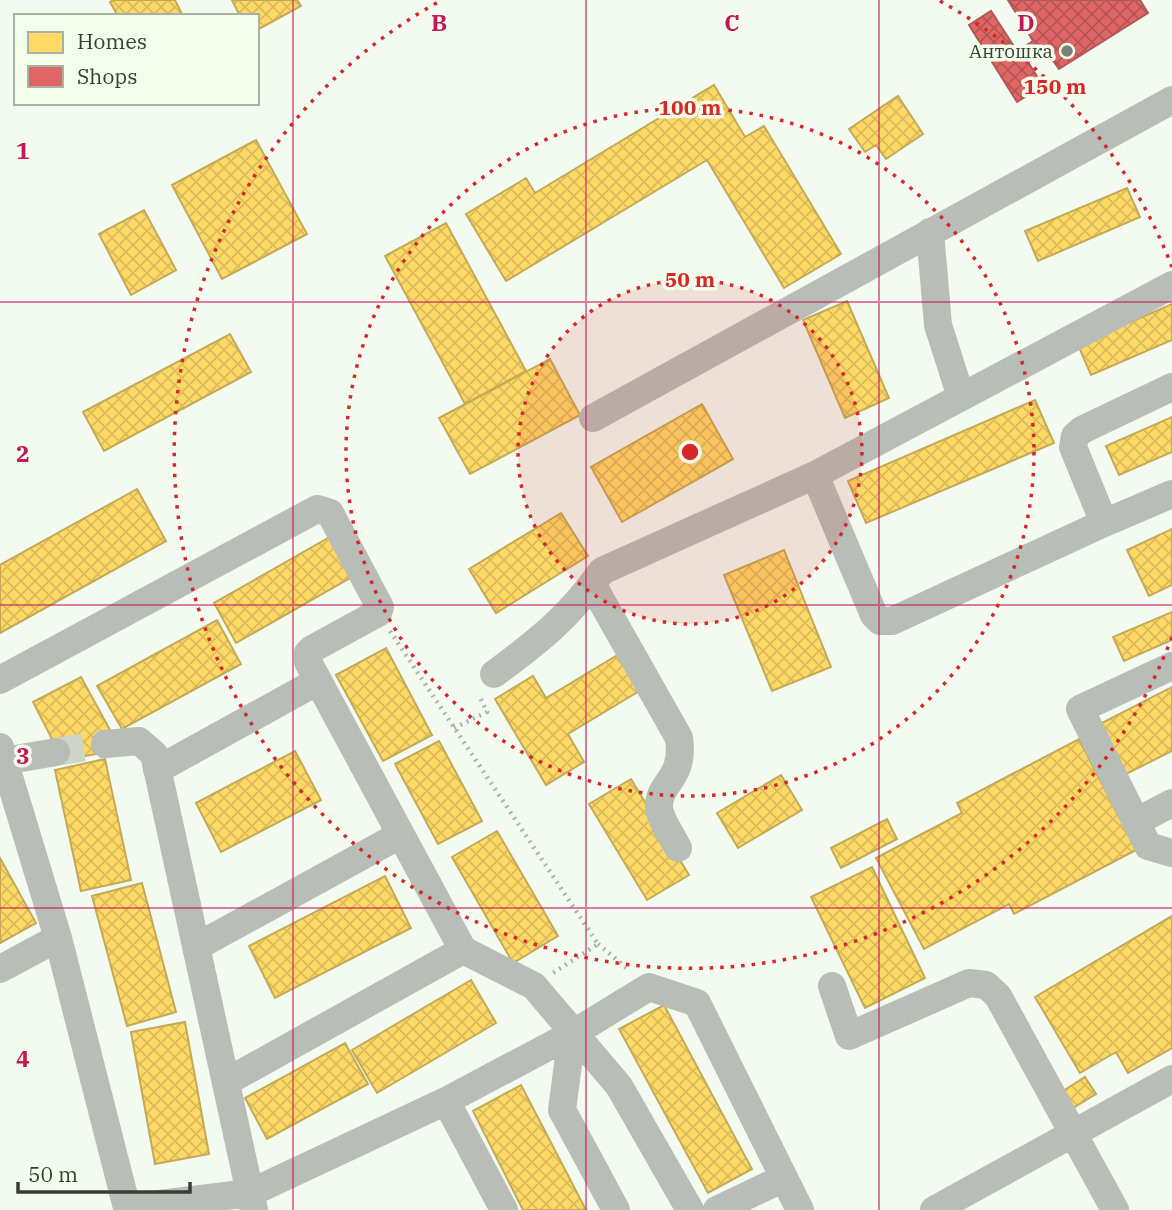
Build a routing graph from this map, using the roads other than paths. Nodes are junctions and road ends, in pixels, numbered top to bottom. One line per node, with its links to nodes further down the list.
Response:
1 (1172, 100): 2 (street)
2 (930, 232): 5 (street); 6 (street)
3 (1172, 285): 5 (street)
4 (1172, 387): 9 (street)
5 (961, 397): 7 (street)
6 (593, 418)
7 (815, 475): 9 (street); 10 (street)
8 (1172, 494): 9 (street)
9 (1104, 523)
10 (592, 584): 12 (street); 22 (street)
11 (1172, 666): 20 (street)
12 (494, 674)
13 (0, 680): 14 (street)
14 (318, 681): 18 (street); 21 (street)
15 (105, 744): 18 (street)
16 (56, 752): 17 (street)
17 (2, 754): 24 (street)
18 (157, 770): 25 (street)
19 (1172, 803): 20 (street)
20 (1136, 822): 23 (street)
21 (400, 835): 25 (street); 26 (street)
22 (678, 848)
23 (1172, 853)
24 (58, 938): 27 (street); 36 (street)
25 (196, 947): 31 (street)
26 (463, 950): 29 (street); 31 (street)
27 (0, 969)
28 (832, 986): 33 (street)
29 (572, 1034): 32 (street); 34 (street); 38 (street); 39 (street)
30 (1172, 1079): 33 (street)
31 (226, 1082): 35 (street)
32 (446, 1101): 35 (street); 37 (street)
33 (1074, 1134): 42 (street); 43 (street)
34 (784, 1178): 40 (street); 41 (street)
35 (252, 1201): 36 (street)
36 (124, 1209)
37 (504, 1210)
38 (616, 1210)
39 (690, 1210)
40 (717, 1210)
41 (800, 1210)
42 (934, 1210)
43 (1115, 1210)

